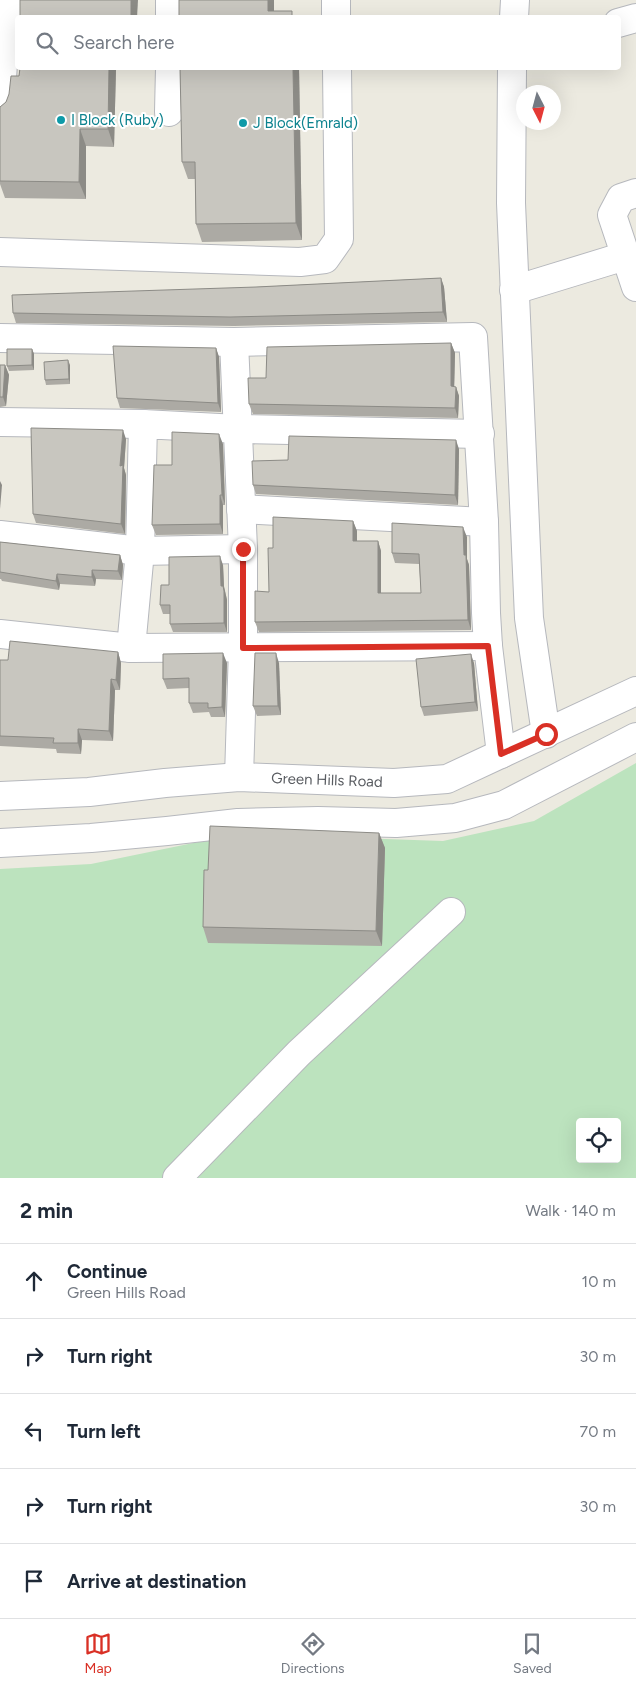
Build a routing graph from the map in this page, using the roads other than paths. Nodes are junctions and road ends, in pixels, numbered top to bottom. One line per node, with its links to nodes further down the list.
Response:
1 (7, 0): 13 (street)
2 (170, 0): 5 (street)
3 (336, 0): 6 (street)
4 (514, 0): 7 (street)
5 (170, 15)
6 (336, 15)
7 (514, 15)
8 (636, 18): 9 (street)
9 (621, 22)
10 (170, 70): 14 (street)
11 (337, 70): 16 (street)
12 (512, 70): 19 (street)
13 (0, 110)
14 (169, 112)
15 (636, 193): 17 (street)
16 (0, 252)
17 (625, 256): 18 (street); 19 (street)
18 (636, 287)
19 (514, 290): 36 (street)
20 (0, 338): 21 (street)
21 (234, 342): 24 (street); 25 (street)
22 (0, 422): 23 (street)
23 (144, 424): 24 (street); 30 (street)
24 (238, 429): 25 (street); 26 (street)
25 (480, 434): 27 (street)
26 (241, 509): 27 (street); 29 (street)
27 (484, 522): 32 (street)
28 (0, 535): 30 (street)
29 (243, 549): 30 (street); 34 (street)
30 (140, 551): 33 (street)
31 (0, 634): 33 (street)
32 (488, 646): 34 (street); 38 (street)
33 (131, 648): 34 (street)
34 (243, 648): 39 (street)
35 (636, 691): 36 (street, Green Hills Road)
36 (546, 734): 38 (street, Green Hills Road)
37 (636, 737): 41 (street)
38 (501, 754): 39 (street, Green Hills Road)
39 (239, 777): 40 (street, Green Hills Road)
40 (0, 796)
41 (0, 842)
42 (451, 912): 43 (street)
43 (177, 1178)

